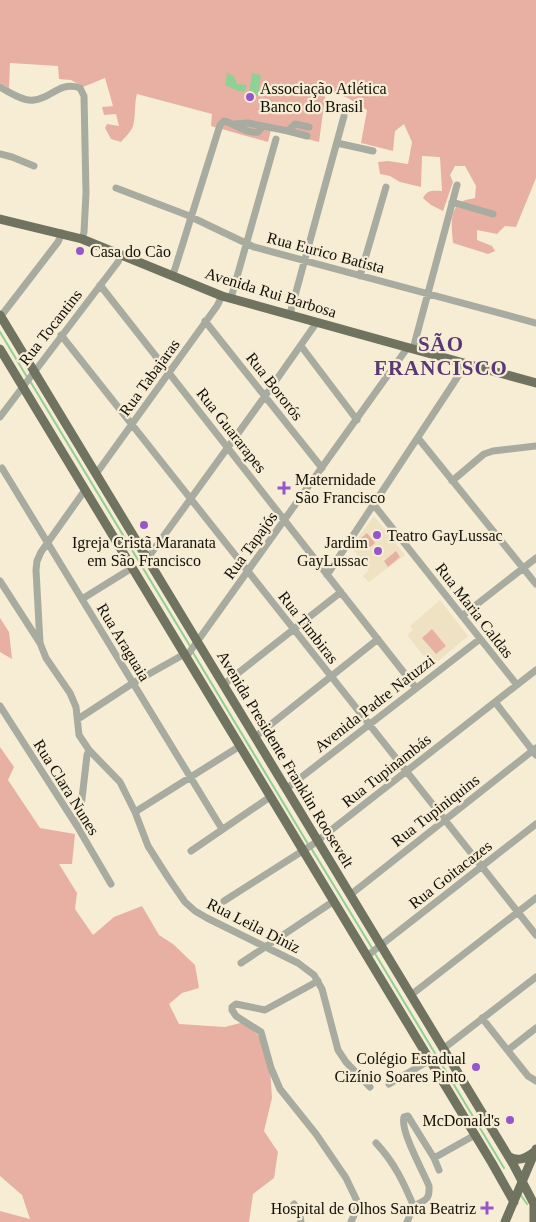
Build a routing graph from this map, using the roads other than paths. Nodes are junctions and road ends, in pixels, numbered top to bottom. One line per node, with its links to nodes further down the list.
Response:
1 (0, 88): 19 (street)
2 (344, 116): 7 (street)
3 (309, 127): 4 (street)
4 (288, 131): 5 (street); 17 (street)
5 (308, 136)
6 (276, 139): 20 (street, Rua Tabajaras)
7 (337, 143): 8 (street); 22 (street)
8 (373, 151)
9 (0, 154): 10 (street)
10 (34, 166)
11 (457, 185): 14 (street, Rua Tapajós)
12 (386, 187): 24 (street)
13 (116, 188): 17 (street, Rua Eurico Batista)
14 (452, 202): 15 (street); 26 (street, Rua Tapajós)
15 (493, 214)
16 (0, 218): 18 (main road, Avenida Rui Barbosa)
17 (192, 218): 20 (street, Rua Eurico Batista); 23 (street)
18 (62, 233): 19 (main road, Avenida Rui Barbosa); 29 (street)
19 (82, 239): 21 (main road, Avenida Rui Barbosa)
20 (246, 244): 22 (street, Rua Eurico Batista); 27 (street, Rua Tabajaras)
21 (121, 254): 23 (main road, Avenida Rui Barbosa); 25 (street, Rua Tocantins)
22 (305, 261): 24 (street, Rua Eurico Batista); 28 (street)
23 (173, 275): 27 (main road, Avenida Rui Barbosa)
24 (360, 276): 26 (street, Rua Eurico Batista)
25 (100, 284): 33 (street, Rua Tocantins); 38 (street, Rua Guararapes)
26 (428, 294): 32 (street, Rua Eurico Batista); 35 (street, Rua Tapajós)
27 (226, 297): 28 (main road, Avenida Rui Barbosa); 30 (street, Rua Tabajaras)
28 (290, 314): 31 (main road, Avenida Rui Barbosa)
29 (0, 316): 39 (main road, Avenida Presidente Franklin Roosevelt)
30 (205, 321): 38 (street, Rua Tabajaras); 41 (street, Rua Bororós)
31 (317, 322): 34 (street); 35 (main road, Avenida Rui Barbosa)
32 (536, 323)
33 (61, 335): 39 (street, Rua Tocantins); 44 (street, Rua Timbiras)
34 (301, 346): 41 (street); 43 (street)
35 (411, 348): 37 (main road, Avenida Rui Barbosa); 43 (street, Rua Tapajós)
36 (0, 350): 39 (main road, Avenida Presidente Franklin Roosevelt)
37 (463, 363): 40 (main road, Avenida Rui Barbosa); 45 (street)
38 (169, 372): 44 (street, Rua Tabajaras); 47 (street, Rua Guararapes)
39 (28, 378): 42 (street, Rua Tocantins); 50 (main road, Avenida Presidente Franklin Roosevelt); 52 (main road, Avenida Presidente Franklin Roosevelt)
40 (536, 383)
41 (265, 396): 47 (street); 49 (street, Rua Bororós)
42 (0, 417)
43 (357, 420): 49 (street, Rua Tapajós)
44 (131, 425): 50 (street, Rua Tabajaras); 53 (street, Rua Timbiras)
45 (418, 438): 51 (street); 54 (street)
46 (536, 446): 51 (street)
47 (228, 448): 53 (street); 55 (street, Rua Guararapes)
48 (2, 468): 56 (street, Rua Araguaia)
49 (322, 468): 55 (street, Rua Tapajós)
50 (96, 474): 58 (main road, Avenida Presidente Franklin Roosevelt)
51 (452, 481): 60 (street)
52 (85, 490): 56 (street); 59 (main road, Avenida Presidente Franklin Roosevelt)
53 (191, 499): 58 (street); 61 (street, Rua Timbiras)
54 (374, 505): 62 (street); 67 (street, Rua Maria Caldas)
55 (285, 520): 61 (street, Rua Tapajós); 62 (street, Rua Guararapes)
56 (48, 543): 66 (street, Rua Araguaia); 71 (street)
57 (536, 558): 60 (street)
58 (147, 559): 72 (main road, Avenida Presidente Franklin Roosevelt)
59 (132, 568): 66 (street); 73 (main road, Avenida Presidente Franklin Roosevelt)
60 (523, 568): 64 (street); 67 (street)
61 (248, 571): 68 (street, Rua Timbiras); 72 (street, Rua Tapajós)
62 (328, 575): 65 (street, Rua Guararapes)
63 (0, 580): 71 (street)
64 (536, 584)
65 (341, 592): 68 (street); 69 (street, Rua Guararapes)
66 (82, 599): 76 (street, Rua Araguaia)
67 (462, 616): 70 (street, Rua Maria Caldas)
68 (294, 630): 75 (street, Rua Timbiras); 77 (street)
69 (378, 639): 75 (street); 79 (street, Rua Guararapes)
70 (480, 639): 78 (street, Rua Maria Caldas); 79 (street, Avenida Padre Natuzzi)
71 (40, 643): 82 (street)
72 (195, 644): 73 (street, Rua Tapajós); 77 (main road, Avenida Presidente Franklin Roosevelt)
73 (186, 654): 76 (street, Rua Tapajós); 85 (main road, Avenida Presidente Franklin Roosevelt)
74 (536, 670): 78 (street, Rua Tupinambás)
75 (331, 676): 83 (street, Rua Timbiras); 84 (street)
76 (133, 683): 82 (street, Rua Tapajós); 89 (street, Rua Araguaia)
77 (223, 685): 84 (main road, Avenida Presidente Franklin Roosevelt)
78 (517, 685): 80 (street, Rua Tupinambás)
79 (416, 688): 83 (street, Avenida Padre Natuzzi)
80 (495, 702): 87 (street); 88 (street, Rua Tupinambás)
81 (0, 706): 95 (street, Rua Clara Nunes)
82 (78, 718): 86 (street, Rua Leila Diniz)
83 (369, 724): 88 (street, Rua Timbiras); 90 (street, Avenida Padre Natuzzi)
84 (255, 737): 90 (main road, Avenida Presidente Franklin Roosevelt)
85 (240, 746): 89 (street); 91 (main road, Avenida Presidente Franklin Roosevelt)
86 (89, 750): 92 (street, Rua Leila Diniz); 95 (street)
87 (535, 751): 93 (street, Rua Tupiniquins)
88 (406, 771): 93 (street, Rua Timbiras); 97 (street, Rua Tupinambás)
89 (190, 777): 92 (street); 96 (street, Rua Araguaia)
90 (286, 789): 97 (main road, Avenida Presidente Franklin Roosevelt)
91 (270, 797): 96 (street); 97 (main road, Avenida Presidente Franklin Roosevelt)
92 (135, 812): 107 (street, Rua Leila Diniz)
93 (445, 820): 99 (street, Rua Timbiras); 101 (street, Rua Tupiniquins)
94 (536, 824): 99 (street, Rua Goitacazes)
95 (77, 826): 100 (street, Rua Clara Nunes)
96 (222, 829): 98 (street)
97 (310, 847): 101 (main road, Avenida Presidente Franklin Roosevelt); 103 (street, Rua Tupinambás); 104 (main road, Avenida Presidente Franklin Roosevelt)
98 (191, 851)
99 (481, 866): 105 (street, Rua Timbiras); 108 (street, Rua Goitacazes)
100 (111, 884)
101 (350, 895): 108 (main road, Avenida Presidente Franklin Roosevelt)
102 (536, 898): 105 (street)
103 (224, 901)
104 (334, 901): 107 (street); 108 (main road, Avenida Presidente Franklin Roosevelt)
105 (518, 912): 106 (street, Rua Timbiras); 112 (street)
106 (536, 935)
107 (265, 947): 109 (street); 111 (street, Rua Leila Diniz)
108 (374, 951): 112 (main road, Avenida Presidente Franklin Roosevelt); 117 (main road, Avenida Presidente Franklin Roosevelt)
109 (241, 963)
110 (536, 977): 113 (street)
111 (318, 981): 120 (street, Rua Leila Diniz); 135 (street)
112 (411, 995): 115 (main road, Avenida Presidente Franklin Roosevelt)
113 (482, 1018): 115 (street); 116 (street)
114 (536, 1028): 116 (street)
115 (443, 1049): 125 (main road, Avenida Presidente Franklin Roosevelt)
116 (508, 1050): 118 (street)
117 (430, 1060): 119 (street); 121 (main road, Avenida Presidente Franklin Roosevelt)
118 (536, 1081)
119 (389, 1084)
120 (368, 1085)
121 (475, 1135): 124 (street); 127 (main road, Avenida Presidente Franklin Roosevelt)
122 (376, 1143): 131 (street)
123 (536, 1150): 125 (main road); 128 (main road)
124 (434, 1158): 126 (street); 131 (street)
125 (510, 1160): 127 (main road); 128 (main road, Avenida Presidente Franklin Roosevelt)
126 (439, 1170)
127 (502, 1180): 129 (main road, Avenida Presidente Franklin Roosevelt)
128 (522, 1180): 129 (main road); 139 (main road, Avenida Presidente Franklin Roosevelt)
129 (514, 1202): 132 (main road)
130 (294, 1204): 134 (street)
131 (414, 1207): 136 (street)
132 (510, 1212): 137 (main road); 138 (main road)
133 (536, 1218): 139 (main road)
134 (301, 1222)
135 (350, 1222)
136 (407, 1222)
137 (505, 1222)
138 (511, 1222)
139 (534, 1222)

